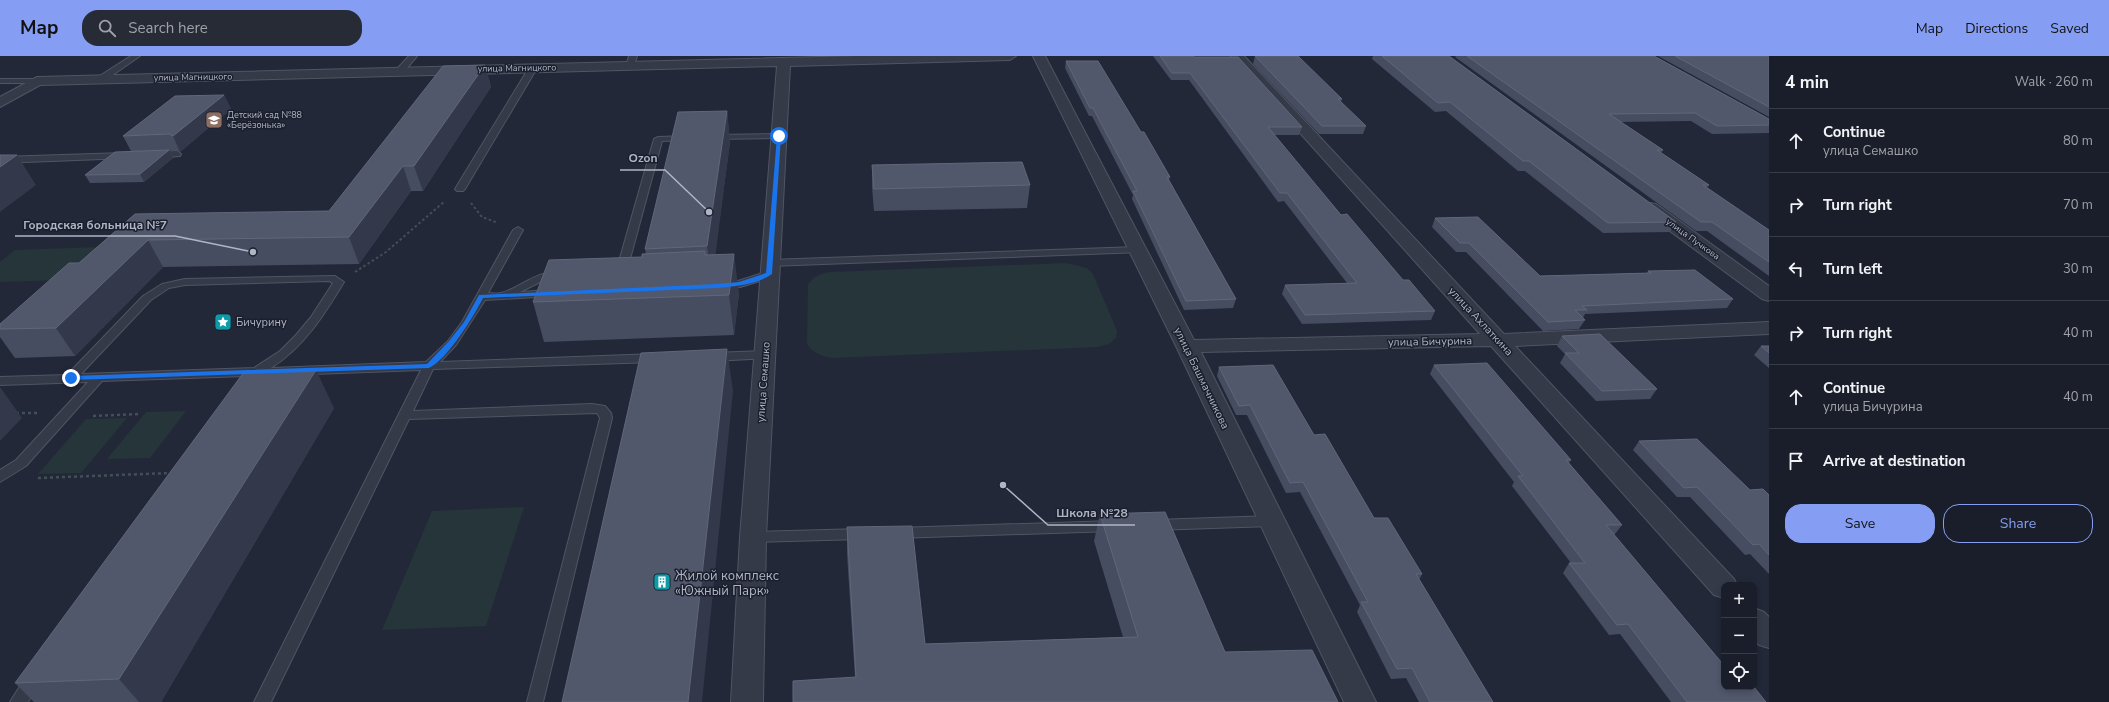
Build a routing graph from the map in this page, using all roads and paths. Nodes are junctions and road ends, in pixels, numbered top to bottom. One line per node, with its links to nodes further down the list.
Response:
1 (136, 56): 10 (lane)
2 (413, 56): 9 (lane)
3 (1010, 56): 7 (street, улица Магницкого)
4 (1039, 56): 22 (street, улица Башмачникова)
5 (1237, 56): 33 (street, улица Ахлаткина)
6 (631, 61): 7 (street, улица Магницкого); 8 (street, улица Магницкого)
7 (784, 62): 14 (street, улица Семашко)
8 (533, 68): 9 (street, улица Магницкого); 19 (lane)
9 (400, 71): 10 (street, улица Магницкого)
10 (101, 79): 12 (street, улица Магницкого)
11 (0, 81): 12 (lane, улица Магницкого)
12 (36, 81): 13 (street)
13 (0, 103)
14 (779, 136): 23 (street, улица Семашко); 24 (lane)
15 (177, 154): 16 (lane)
16 (146, 155)
17 (131, 156): 18 (lane)
18 (0, 160)
19 (460, 189): 21 (path); 26 (path)
20 (1635, 197): 29 (street, улица Пучкова)
21 (518, 230): 31 (lane)
22 (1138, 250): 23 (lane); 34 (street, улица Башмачникова)
23 (769, 268): 27 (lane); 35 (street, улица Семашко)
24 (603, 270)
25 (565, 273): 30 (lane)
26 (339, 282): 39 (lane); 40 (lane)
27 (709, 286)
28 (566, 293): 30 (lane)
29 (1769, 295)
30 (502, 296): 31 (lane)
31 (481, 297): 38 (lane)
32 (1769, 328): 33 (street, улица Бичурина)
33 (1499, 340): 34 (street, улица Бичурина); 55 (street, улица Ахлаткина)
34 (1187, 346): 51 (street, улица Башмачникова)
35 (765, 355): 36 (lane); 54 (street, улица Семашко)
36 (702, 357)
37 (670, 358): 38 (lane)
38 (429, 366): 39 (lane); 47 (lane)
39 (255, 372): 41 (lane); 43 (lane)
40 (71, 378): 41 (lane); 42 (lane)
41 (98, 378): 45 (lane)
42 (0, 381)
43 (239, 395)
44 (15, 413): 45 (path)
45 (65, 414): 46 (path); 49 (lane)
46 (140, 414)
47 (405, 415): 60 (lane); 61 (lane)
48 (175, 473): 50 (path)
49 (0, 477)
50 (32, 478)
51 (1273, 521): 52 (lane); 63 (street, улица Башмачникова)
52 (1139, 525)
53 (1123, 526): 54 (lane)
54 (753, 537): 62 (street, улица Семашко)
55 (1721, 584)
56 (1757, 623): 57 (street)
57 (1769, 636)
58 (41, 670): 59 (lane)
59 (18, 702)
60 (262, 702)
61 (535, 702)
62 (747, 702)
63 (1360, 702)

